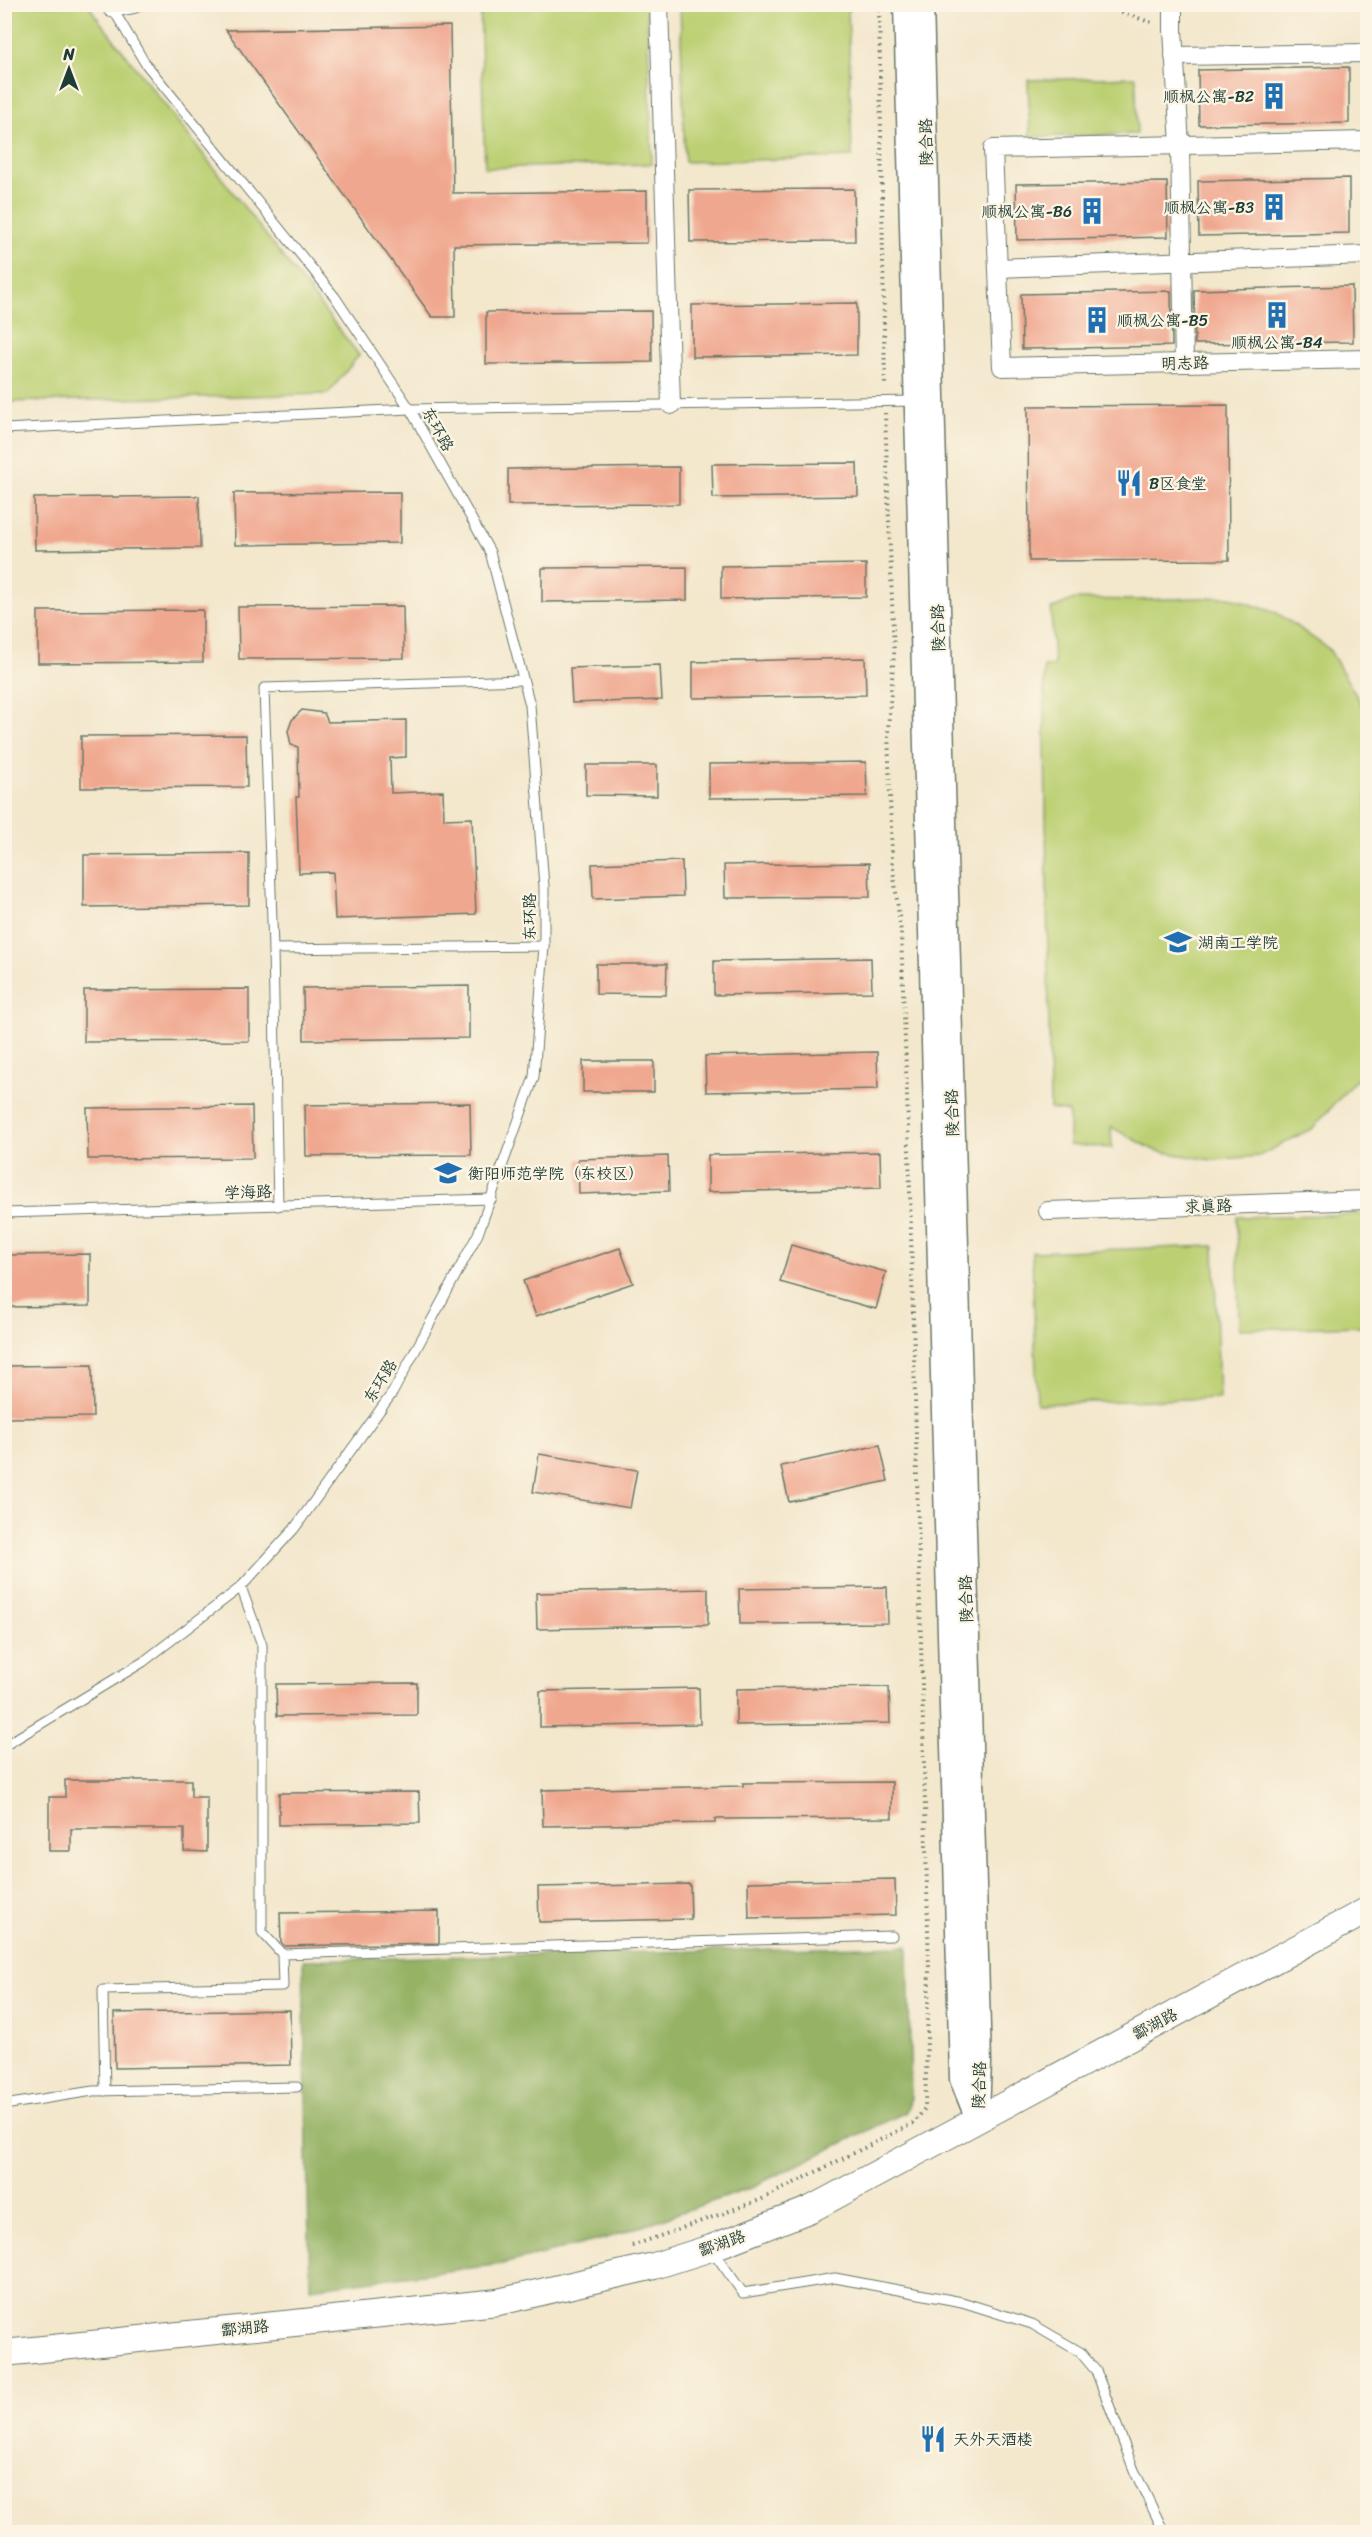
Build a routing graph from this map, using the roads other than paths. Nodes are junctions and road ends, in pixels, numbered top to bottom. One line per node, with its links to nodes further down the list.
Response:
1 (134, 4): 6 (street)
2 (659, 4): 17 (street)
3 (905, 4): 16 (street, 陵合路)
4 (922, 4): 16 (street, 陵合路)
5 (1173, 4): 8 (street)
6 (111, 6): 18 (lane, 东环路)
7 (1368, 52): 8 (street)
8 (1174, 56): 10 (street)
9 (1368, 141): 10 (street)
10 (1180, 145): 12 (street); 13 (street)
11 (1368, 255): 12 (street)
12 (1182, 262): 13 (street); 15 (street)
13 (998, 268): 15 (street, 明志路)
14 (1368, 359): 15 (street, 明志路)
15 (1184, 363)
16 (924, 401): 17 (lane); 36 (street, 陵合路)
17 (671, 405): 18 (lane)
18 (410, 409): 19 (lane); 20 (lane, 东环路)
19 (4, 429)
20 (522, 680): 21 (lane, 东环路); 22 (lane)
21 (544, 946): 22 (lane); 23 (lane, 东环路)
22 (273, 949): 25 (lane)
23 (492, 1199): 25 (lane, 学海路); 28 (lane, 东环路)
24 (1368, 1200): 26 (street, 求真路)
25 (278, 1206): 27 (lane, 学海路)
26 (1048, 1211)
27 (4, 1213)
28 (241, 1587): 29 (lane, 东环路); 32 (lane)
29 (4, 1746)
30 (1368, 1910): 36 (main road, 酃湖路)
31 (892, 1935): 32 (lane)
32 (282, 1954): 34 (lane)
33 (297, 2087): 34 (lane)
34 (105, 2091): 35 (lane)
35 (4, 2105)
36 (977, 2120): 37 (main road, 酃湖路)
37 (711, 2248): 38 (main road, 酃湖路); 39 (lane)
38 (4, 2354)
39 (1164, 2532)

